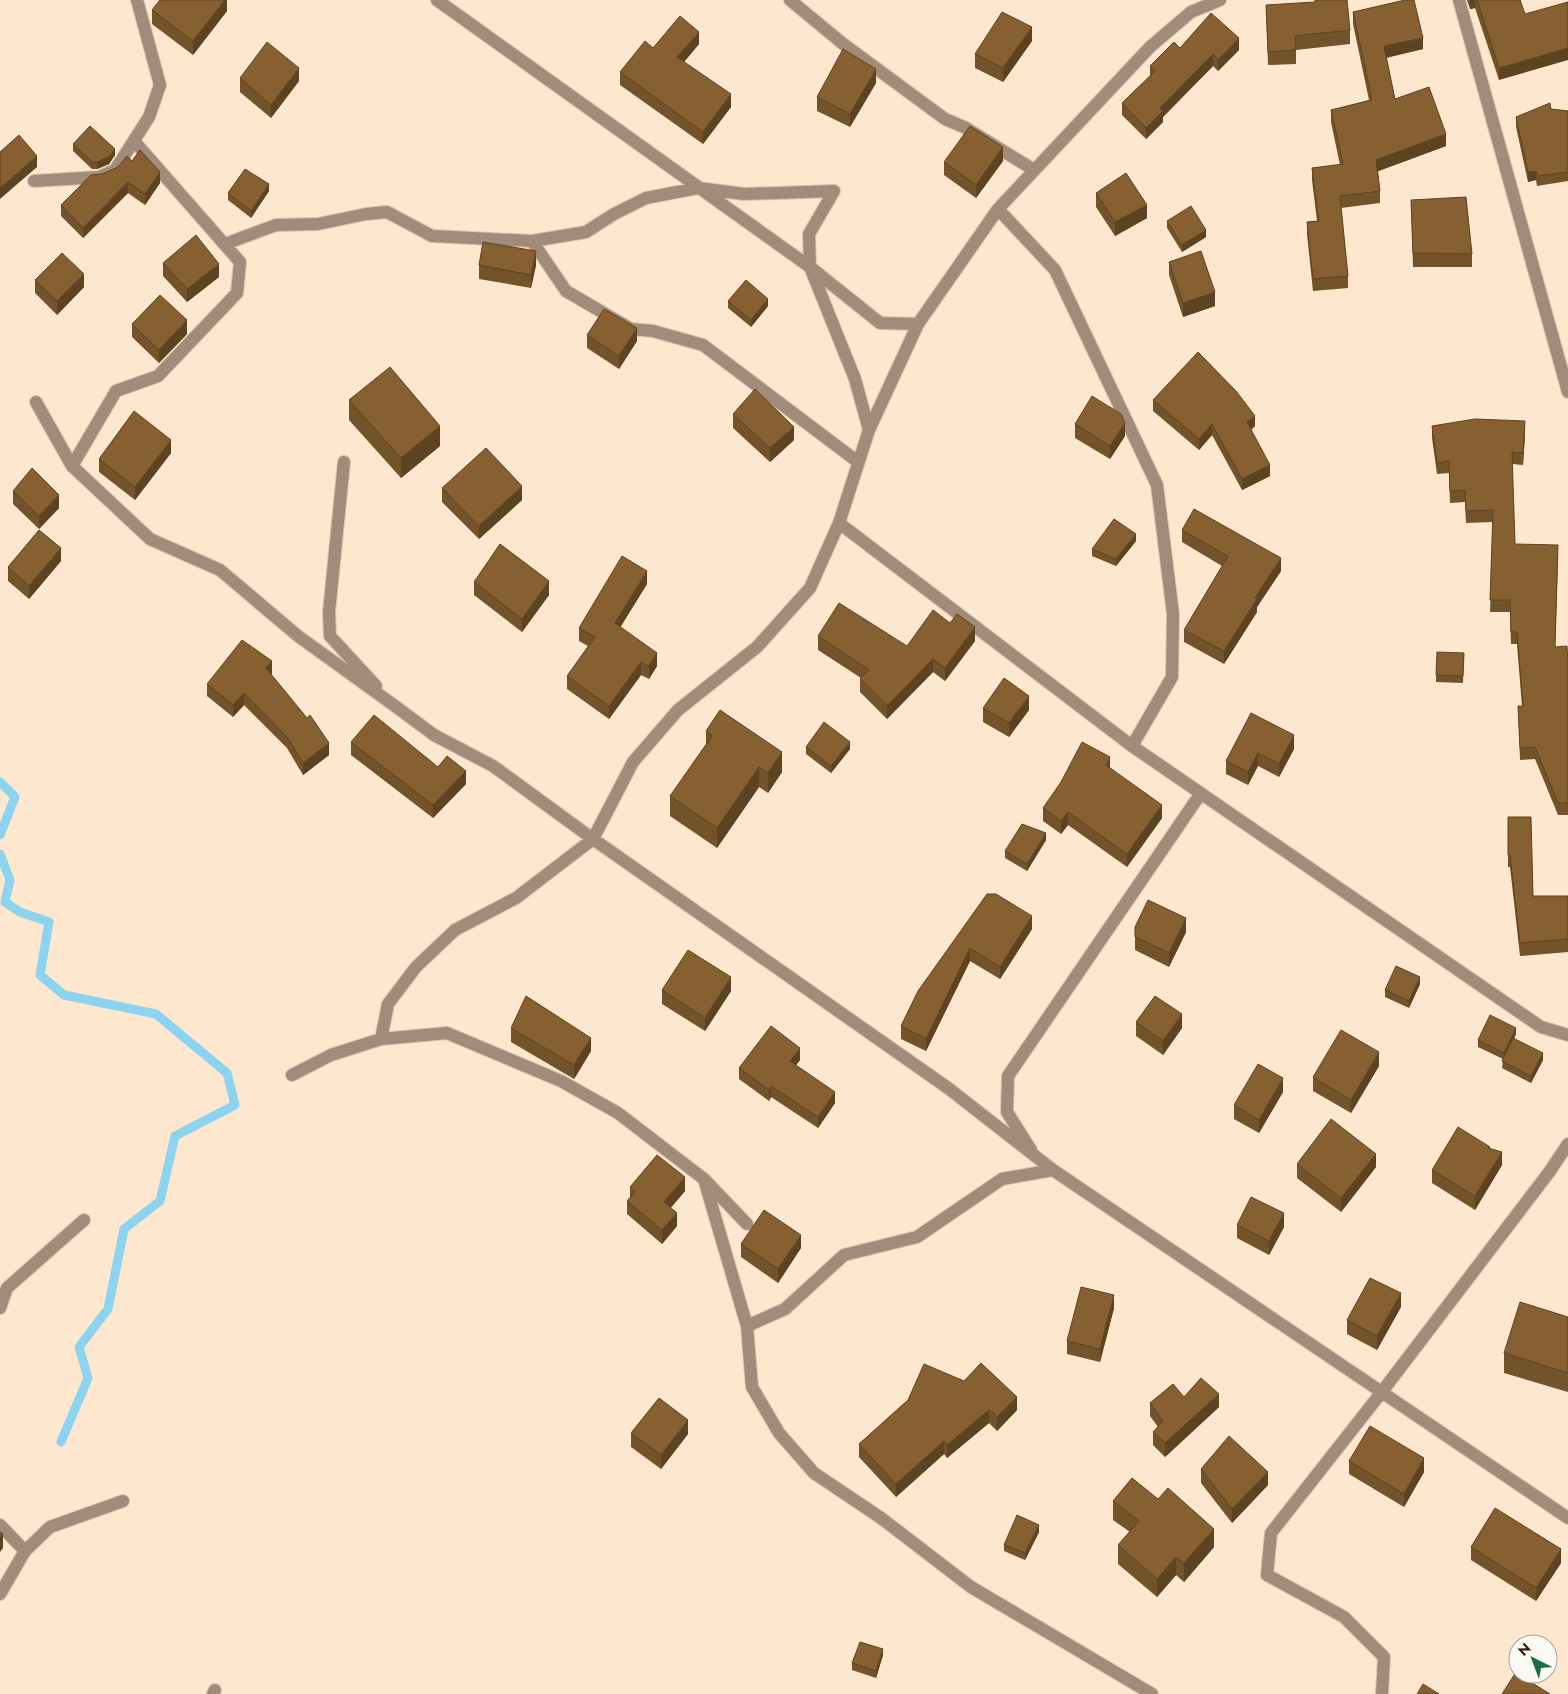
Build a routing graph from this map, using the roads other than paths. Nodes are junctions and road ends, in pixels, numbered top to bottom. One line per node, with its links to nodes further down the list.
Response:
1 (137, 0): 6 (street)
2 (436, 0): 9 (street)
3 (790, 0): 7 (street)
4 (1220, 0): 7 (street)
5 (1459, 0): 15 (street)
6 (134, 141): 8 (street); 12 (street)
7 (1034, 170): 10 (street)
8 (34, 181)
9 (698, 188): 11 (street); 13 (street); 13 (street)
10 (998, 210): 14 (street); 23 (street)
11 (532, 240): 12 (street); 19 (street)
12 (225, 244): 20 (street)
13 (810, 267): 14 (street); 17 (street)
14 (918, 324): 17 (street)
15 (1568, 392)
16 (36, 402): 20 (street)
17 (869, 430): 19 (street)
18 (344, 462): 22 (street)
19 (858, 462): 21 (street)
20 (72, 466): 22 (street)
21 (839, 523): 23 (street); 25 (street)
22 (395, 706): 25 (street)
23 (1132, 746): 24 (street)
24 (1201, 794): 26 (street); 30 (street)
25 (593, 839): 27 (street); 30 (street)
26 (1568, 1035)
27 (380, 1039): 28 (street); 32 (street)
28 (292, 1075)
29 (1568, 1144): 37 (street)
30 (1037, 1158): 31 (street)
31 (1052, 1170): 36 (street); 37 (street)
32 (704, 1178): 34 (street); 36 (street)
33 (84, 1220): 35 (street)
34 (747, 1224)
35 (0, 1308)
36 (747, 1326): 43 (street)
37 (1381, 1394): 39 (street); 44 (street)
38 (123, 1501): 41 (street)
39 (1568, 1518)
40 (0, 1525): 41 (street)
41 (25, 1551): 42 (street)
42 (0, 1594)
43 (1152, 1694)
44 (1382, 1694)

